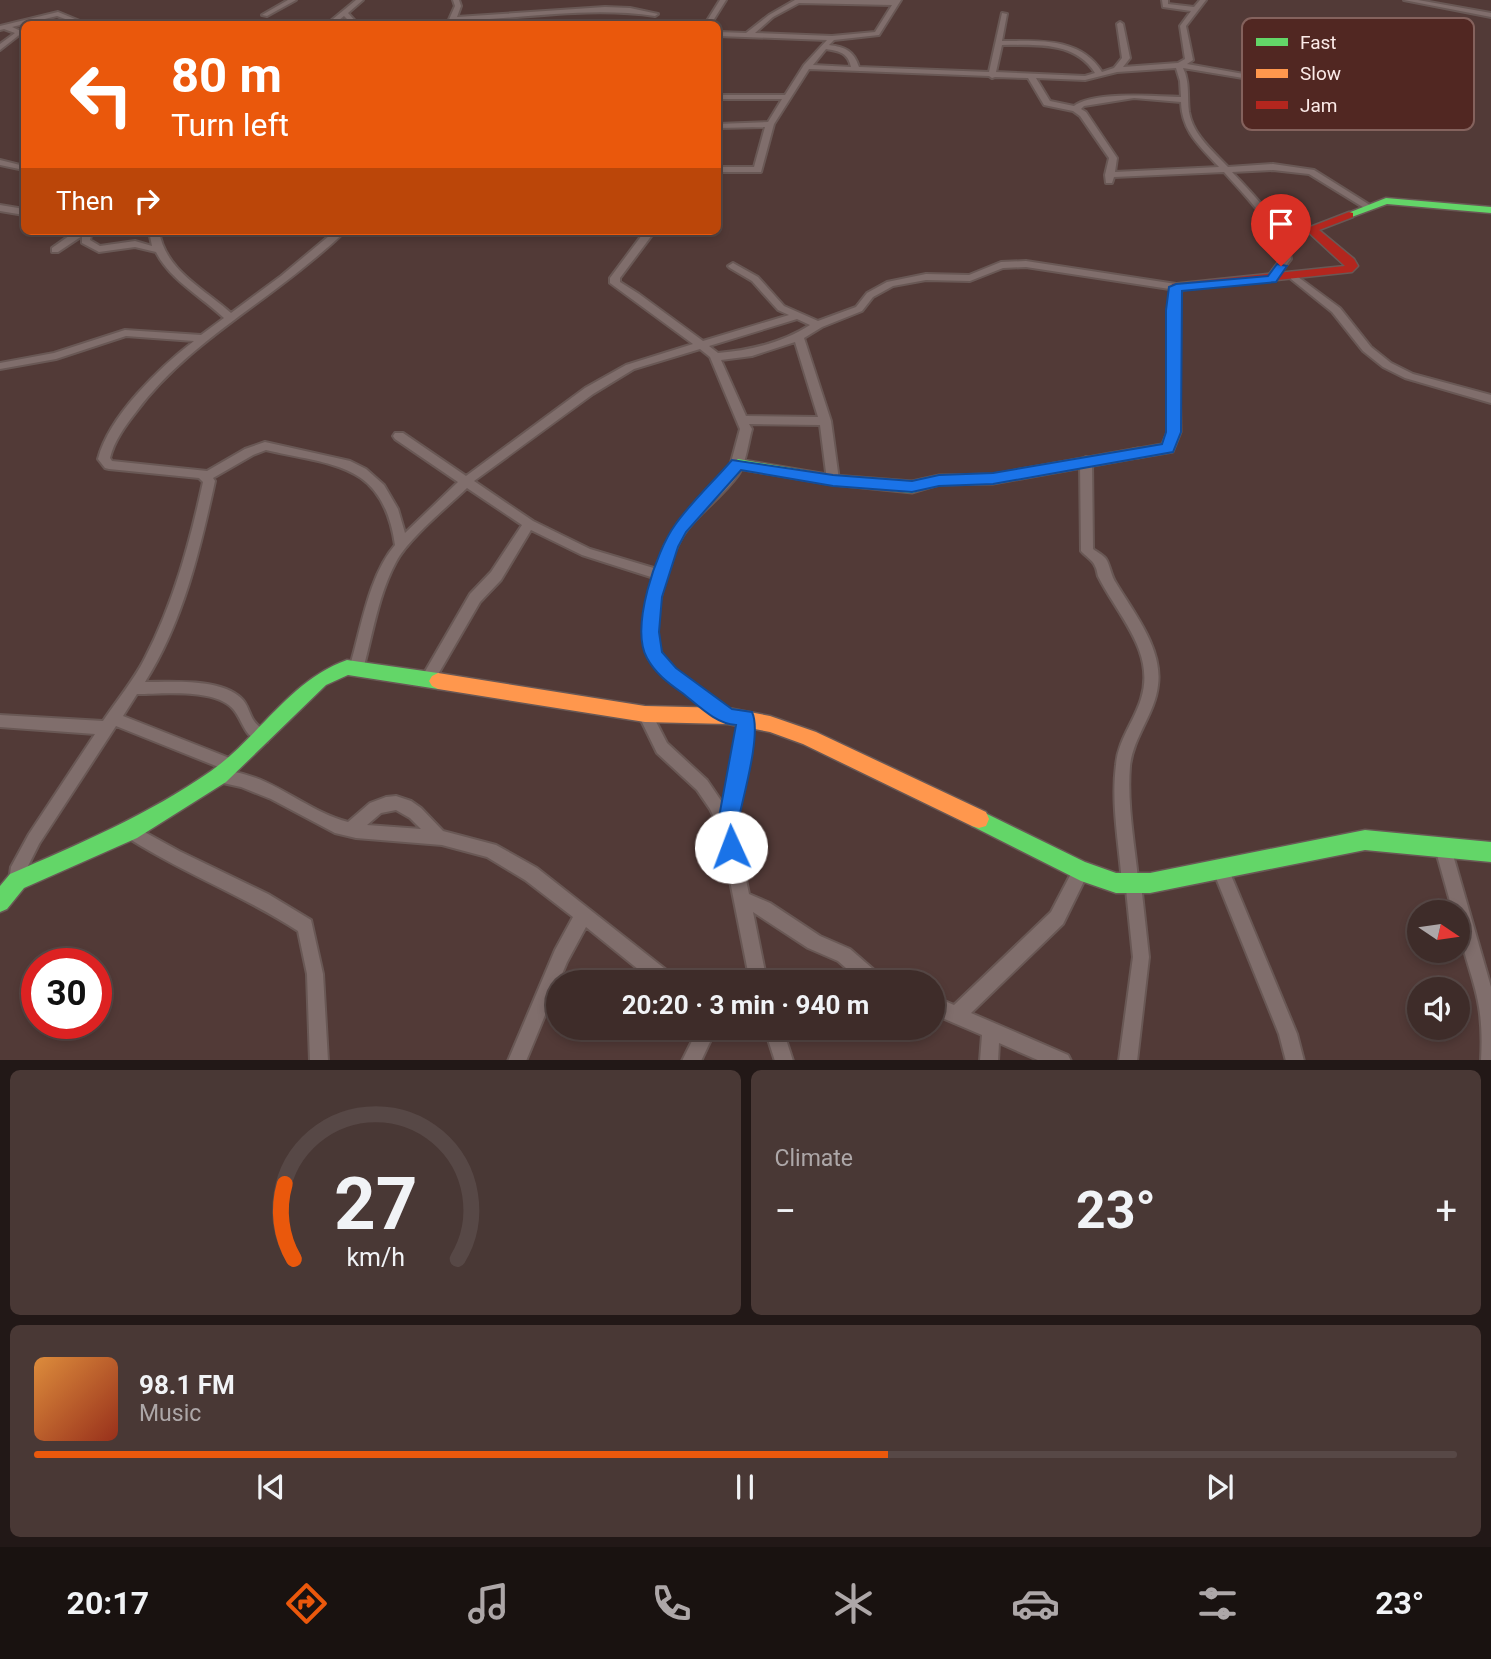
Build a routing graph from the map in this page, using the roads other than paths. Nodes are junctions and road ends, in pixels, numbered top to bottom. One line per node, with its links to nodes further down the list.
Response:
1 (293, 0): 15 (street)
2 (456, 0): 21 (street)
3 (723, 0): 23 (street)
4 (1165, 0): 11 (street)
5 (1203, 0): 11 (street)
6 (1407, 0): 16 (street)
7 (354, 1): 12 (street)
8 (799, 1): 9 (street); 28 (street)
9 (897, 2): 29 (street)
10 (578, 4): 13 (street); 22 (street)
11 (1194, 9): 33 (street)
12 (344, 12): 19 (street); 20 (street)
13 (655, 14)
14 (1004, 14): 30 (street)
15 (265, 15)
16 (1491, 15)
17 (24, 21): 18 (street)
18 (77, 21)
19 (334, 21)
20 (352, 21)
21 (451, 21)
22 (463, 21)
23 (710, 21)
24 (21, 22): 26 (street)
25 (1120, 24): 36 (street)
26 (3, 26): 32 (street)
27 (721, 34): 28 (street)
28 (747, 36): 29 (street)
29 (832, 38): 31 (street)
30 (999, 43): 37 (street); 38 (street)
31 (825, 47): 34 (street); 35 (street)
32 (0, 48)
33 (1179, 65): 36 (street); 39 (street); 43 (street)
34 (807, 67): 35 (street); 42 (street)
35 (856, 70): 38 (street)
36 (1117, 70): 37 (street)
37 (1100, 75): 40 (street)
38 (992, 76): 40 (street)
39 (1242, 76)
40 (1031, 77): 44 (street)
41 (721, 97): 42 (street)
42 (788, 97): 45 (street)
43 (1185, 100): 44 (street); 49 (street)
44 (1076, 109): 51 (street)
45 (770, 124): 46 (street); 50 (street)
46 (721, 126)
47 (0, 162): 48 (street)
48 (21, 167)
49 (1224, 168): 51 (street); 52 (street); 65 (street)
50 (721, 170)
51 (1109, 178)
52 (1369, 207): 54 (street); 64 (street)
53 (0, 208): 55 (street)
54 (1491, 210)
55 (21, 212)
56 (78, 235): 61 (street)
57 (84, 235): 62 (street)
58 (155, 235): 62 (street)
59 (335, 235): 68 (street)
60 (647, 235): 72 (street)
61 (55, 250)
62 (158, 250): 68 (street)
63 (733, 266): 67 (street)
64 (1294, 277): 65 (street); 75 (street)
65 (1272, 279): 66 (street)
66 (1176, 287): 69 (street); 79 (street)
67 (797, 316): 69 (street); 72 (street)
68 (229, 317): 71 (street)
69 (818, 325): 70 (street)
70 (799, 337): 73 (street); 77 (street)
71 (200, 338): 74 (street); 81 (street)
72 (701, 345): 73 (street); 82 (street)
73 (716, 357): 76 (street)
74 (0, 366)
75 (1491, 398)
76 (743, 420): 77 (street); 80 (street)
77 (825, 421): 83 (street)
78 (400, 436): 82 (street)
79 (1086, 461): 83 (street); 106 (street)
80 (738, 464): 83 (street); 86 (street)
81 (208, 476): 85 (street); 89 (street)
82 (468, 480): 84 (street); 85 (street)
83 (833, 480)
84 (529, 524): 86 (street); 88 (street)
85 (401, 546): 87 (street)
86 (659, 575): 91 (street)
87 (357, 666): 88 (street); 95 (street)
88 (428, 679): 90 (street)
89 (135, 688): 94 (street); 95 (street)
90 (645, 714): 91 (street); 97 (street)
91 (728, 716): 92 (street)
92 (746, 718): 97 (street); 104 (street)
93 (0, 721): 94 (street)
94 (111, 724): 96 (street); 105 (street)
95 (262, 737): 96 (street)
96 (226, 771): 98 (street); 99 (street)
97 (727, 828): 108 (street)
98 (351, 830): 100 (street); 100 (street)
99 (130, 831): 105 (street); 120 (street)
100 (438, 837): 109 (street)
101 (1443, 848): 102 (street); 103 (street); 118 (street)
102 (1491, 852)
103 (1220, 868): 106 (street); 127 (street)
104 (1081, 871): 106 (street); 114 (street)
105 (17, 881): 107 (street)
106 (1132, 883): 126 (street)
107 (1, 897)
108 (743, 900): 111 (street); 112 (street)
109 (583, 916): 110 (street); 121 (street)
110 (653, 970)
111 (757, 970)
112 (861, 970)
113 (945, 1010): 114 (street)
114 (957, 1014): 115 (street)
115 (992, 1029): 124 (street); 125 (street)
116 (701, 1040): 122 (street)
117 (777, 1040): 123 (street)
118 (1491, 1040)
119 (1491, 1046): 128 (street)
120 (320, 1060)
121 (517, 1060)
122 (691, 1060)
123 (784, 1060)
124 (989, 1060)
125 (1062, 1060)
126 (1128, 1060)
127 (1296, 1060)
128 (1490, 1060)

